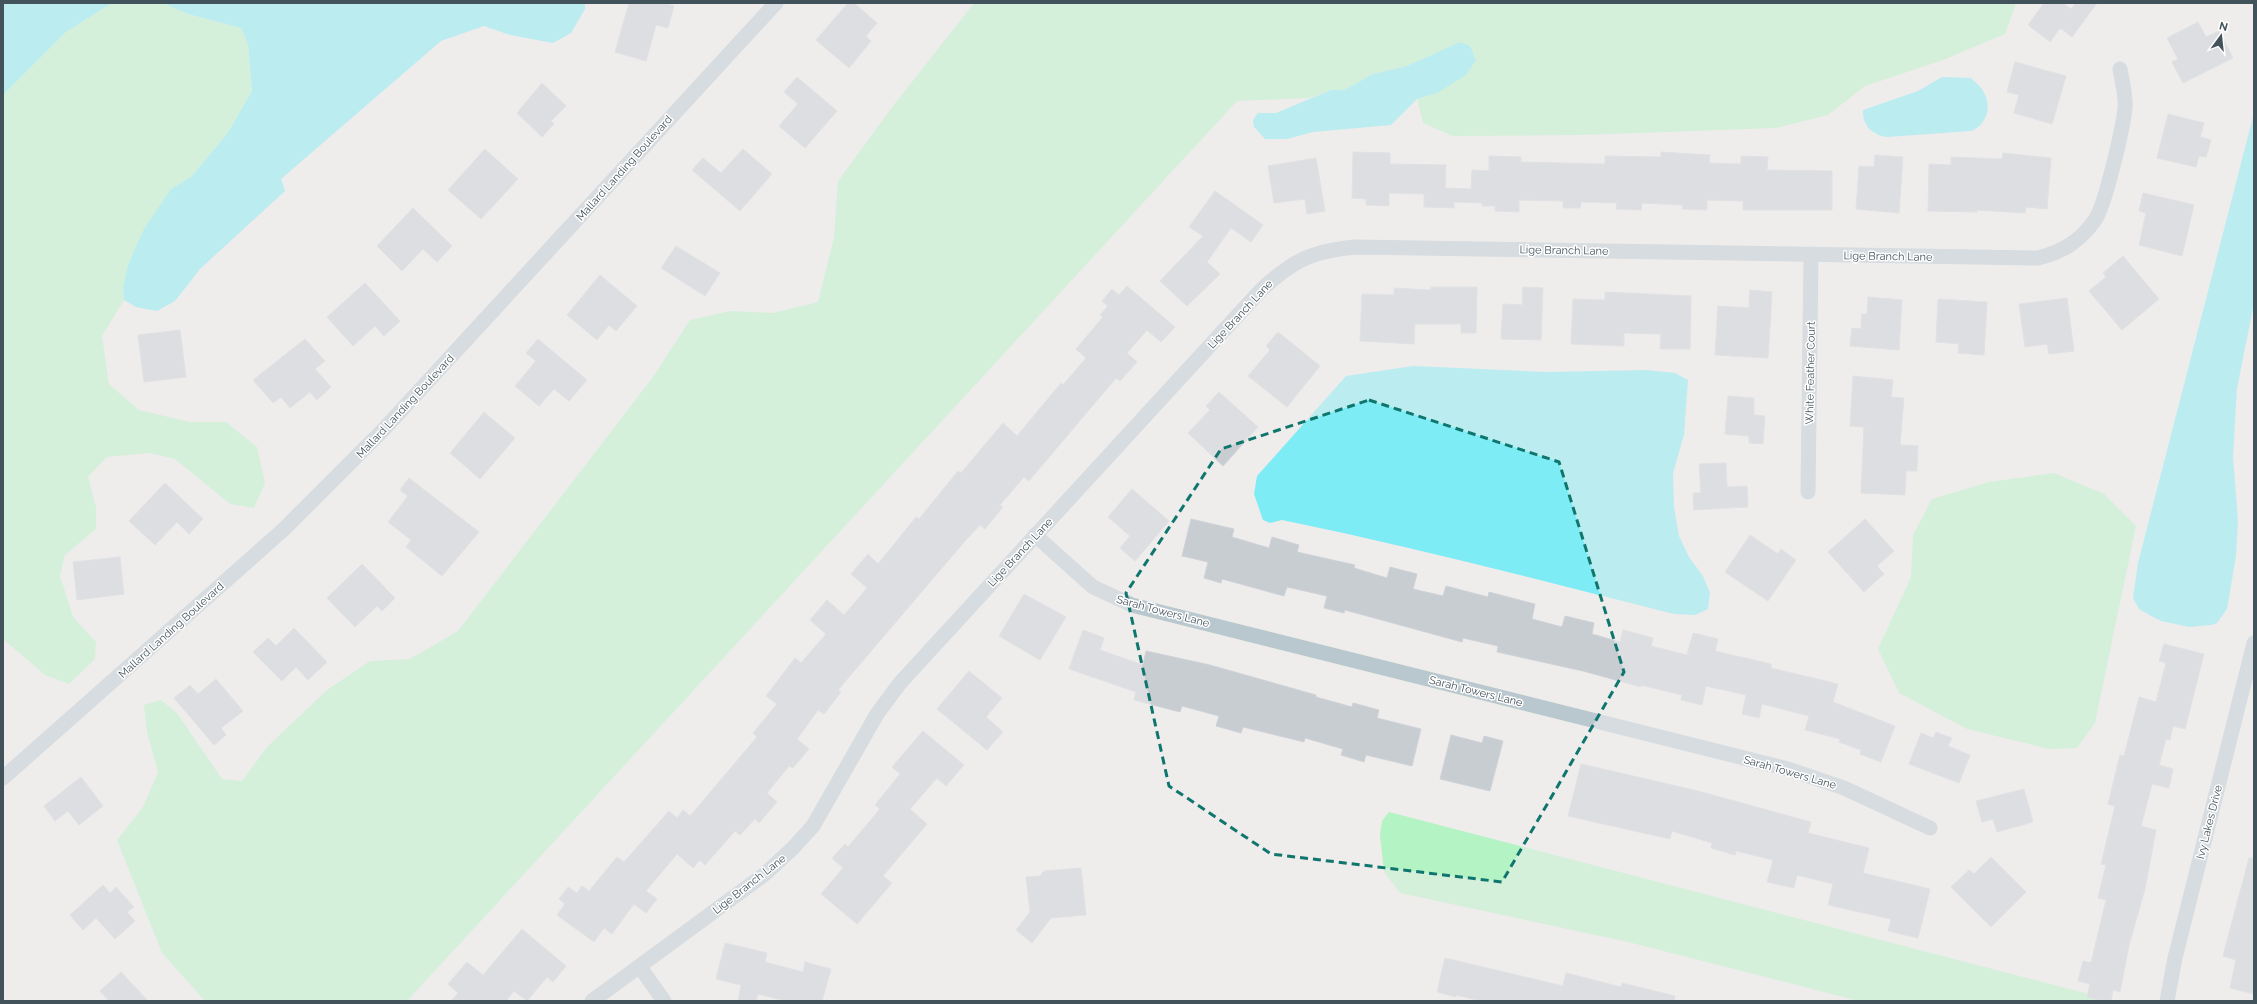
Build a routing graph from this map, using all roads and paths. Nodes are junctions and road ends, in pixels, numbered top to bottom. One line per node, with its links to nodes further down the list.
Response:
1 (776, 3): 7 (street, Mallard Landing Boulevard)
2 (2120, 69): 3 (street, Lige Branch Lane)
3 (1811, 254): 4 (street, White Feather Court); 5 (street, Lige Branch Lane)
4 (1808, 492)
5 (1035, 535): 8 (street, Sarah Towers Lane); 9 (street, Lige Branch Lane)
6 (2254, 644): 12 (street, Ivy Lakes Drive)
7 (3, 778)
8 (1930, 828)
9 (640, 967): 10 (street, Lige Branch Lane); 11 (street)
10 (592, 1001)
11 (664, 1001)
12 (2167, 1001)

